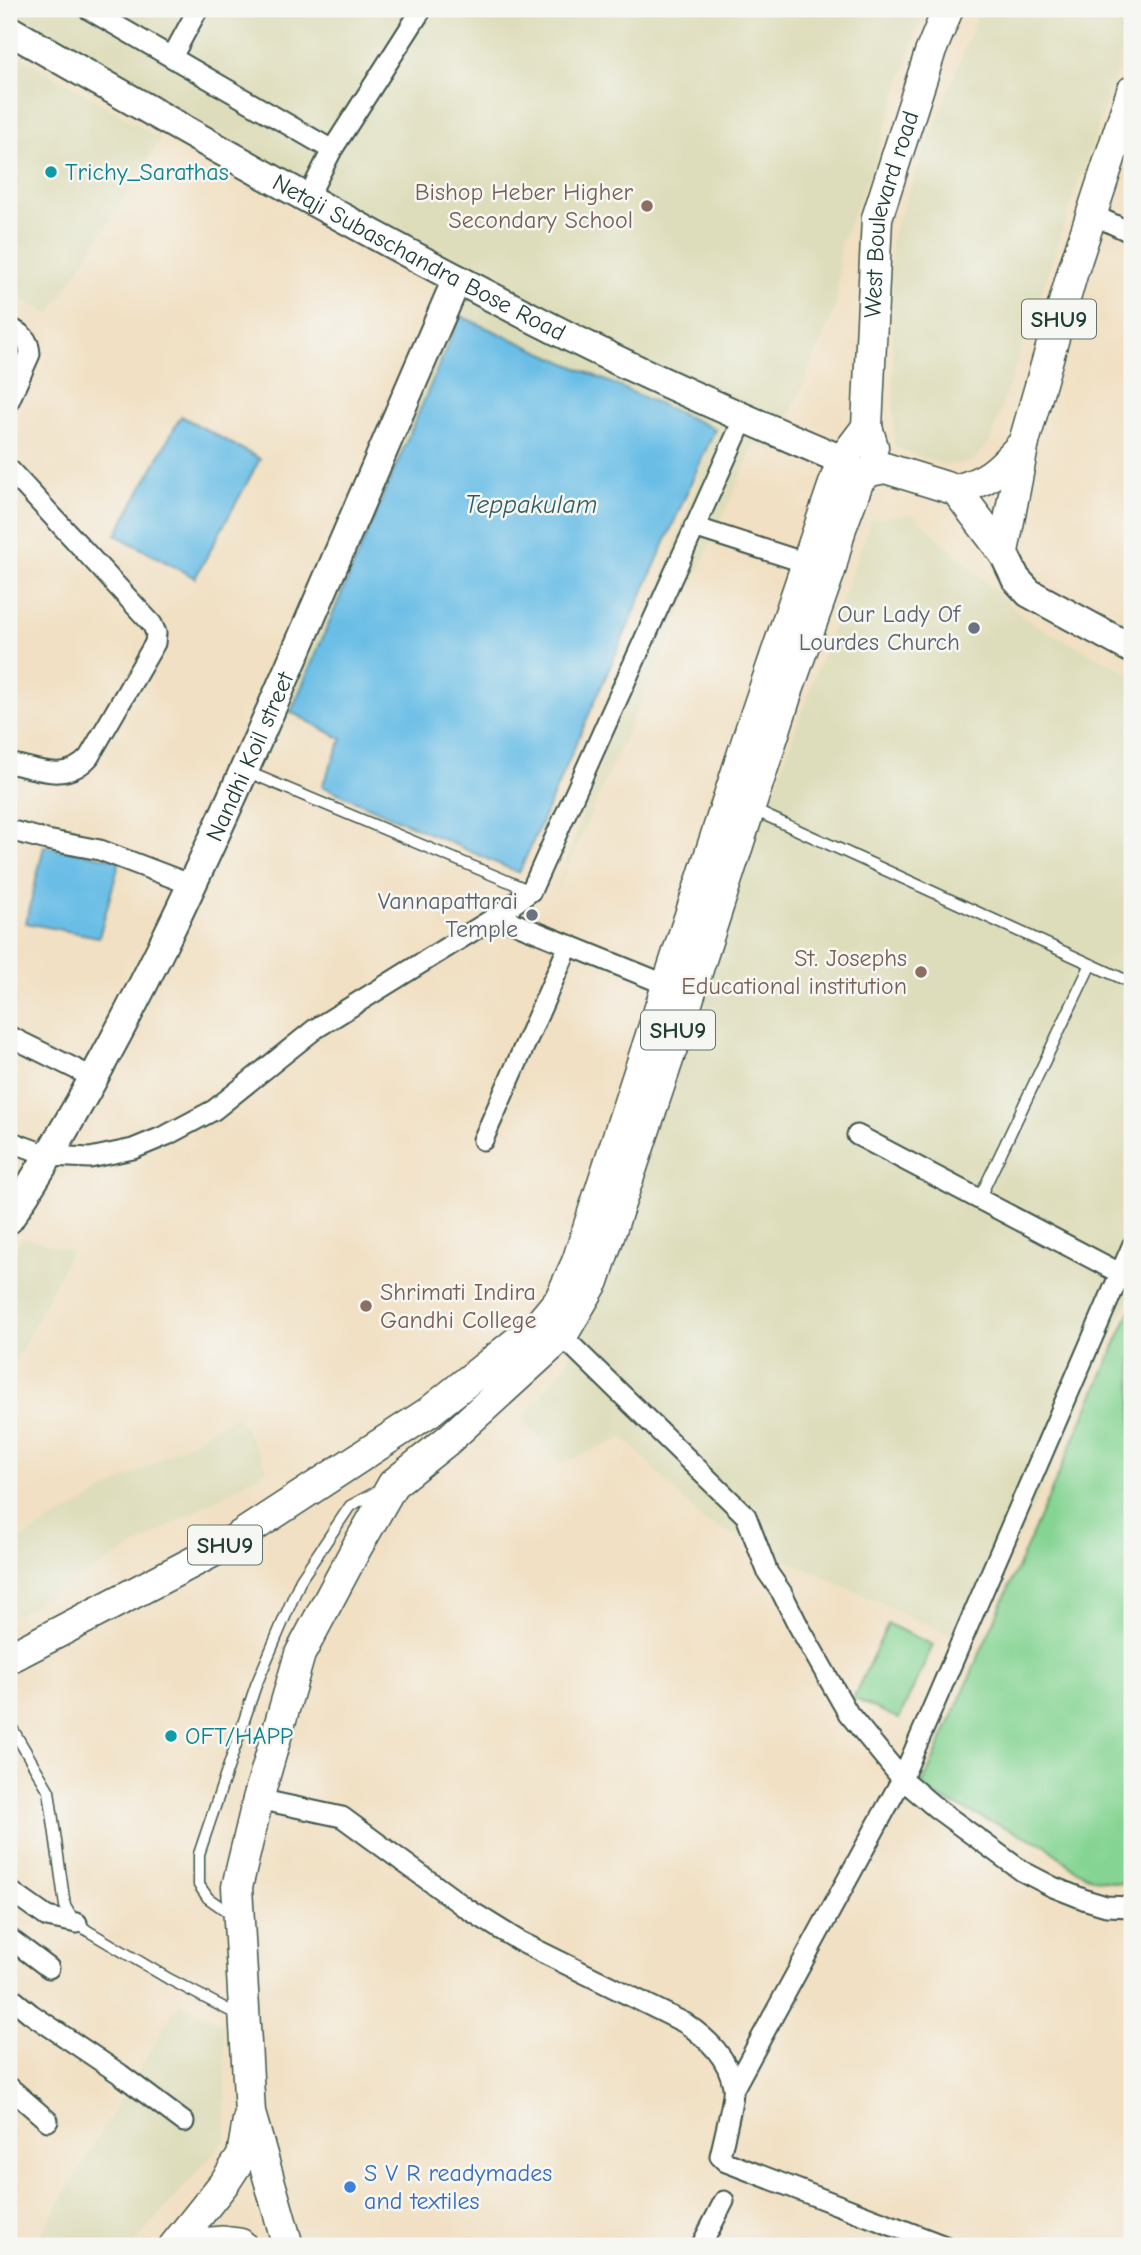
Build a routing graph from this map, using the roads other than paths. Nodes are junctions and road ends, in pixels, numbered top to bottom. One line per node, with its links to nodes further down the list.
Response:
1 (88, 9): 6 (street)
2 (198, 9): 6 (street)
3 (422, 9): 8 (street)
4 (948, 9): 16 (main road, West Boulevard road)
5 (9, 30): 9 (main road, Netaji Subaschandra Bose Road)
6 (172, 57): 8 (street)
7 (1132, 91): 10 (main road, SHU9)
8 (332, 150): 9 (street)
9 (307, 199): 12 (main road, Netaji Subaschandra Bose Road)
10 (1091, 214): 11 (street); 17 (main road, SHU9)
11 (1132, 233)
12 (457, 279): 15 (main road, Netaji Subaschandra Bose Road); 27 (main road, Nandhi Koil street)
13 (9, 327): 14 (street)
14 (9, 401)
15 (744, 418): 18 (main road, Netaji Subaschandra Bose Road); 22 (street)
16 (867, 427): 18 (main road, SHU9); 19 (main road)
17 (1024, 442): 21 (main road, SHU9); 23 (main road, SHU9)
18 (842, 460): 24 (main road, SHU9)
19 (885, 468): 21 (main road); 28 (main road, SHU9)
20 (9, 469): 26 (street)
21 (956, 490): 23 (main road)
22 (694, 527): 24 (street); 31 (street)
23 (1003, 552): 25 (main road)
24 (806, 563): 36 (main road, SHU9)
25 (1132, 649)
26 (9, 763)
27 (244, 771): 30 (main road, Nandhi Koil street); 31 (lane)
28 (750, 808): 34 (lane); 47 (main road, SHU9)
29 (9, 830): 30 (street)
30 (192, 885): 38 (main road, Nandhi Koil street)
31 (531, 891): 32 (street)
32 (497, 916): 33 (street); 42 (street)
33 (569, 945): 36 (street); 40 (street)
34 (1091, 964): 35 (lane); 43 (lane)
35 (1132, 983)
36 (667, 985): 48 (main road, SHU9)
37 (9, 1036): 38 (street)
38 (94, 1078): 42 (main road, Nandhi Koil street)
39 (858, 1135): 43 (street)
40 (483, 1140)
41 (9, 1141): 42 (street)
42 (50, 1156): 44 (main road, Nandhi Koil street)
43 (979, 1199): 46 (street)
44 (9, 1219)
45 (1132, 1246): 46 (street)
46 (1126, 1276): 53 (street)
47 (562, 1336): 49 (main road, SHU9); 53 (street)
48 (429, 1412): 49 (main road); 51 (main road, SHU9)
49 (448, 1440): 50 (main road)
50 (393, 1484): 54 (main road); 57 (lane)
51 (9, 1658)
52 (9, 1723): 58 (lane)
53 (902, 1779): 56 (street); 64 (street)
54 (258, 1799): 57 (main road); 64 (street)
55 (9, 1890): 58 (street)
56 (1132, 1907)
57 (239, 1920): 62 (main road)
58 (78, 1923): 62 (lane)
59 (9, 1938): 60 (street)
60 (49, 1968)
61 (9, 1996): 67 (street)
62 (244, 2018): 65 (main road)
63 (9, 2087): 66 (street)
64 (734, 2088): 74 (street)
65 (250, 2113): 69 (main road); 72 (main road)
66 (48, 2121)
67 (184, 2122)
68 (724, 2201): 73 (street)
69 (174, 2246)
70 (200, 2246): 71 (highway)
71 (239, 2246)
72 (288, 2246)
73 (703, 2246)
74 (945, 2246)

